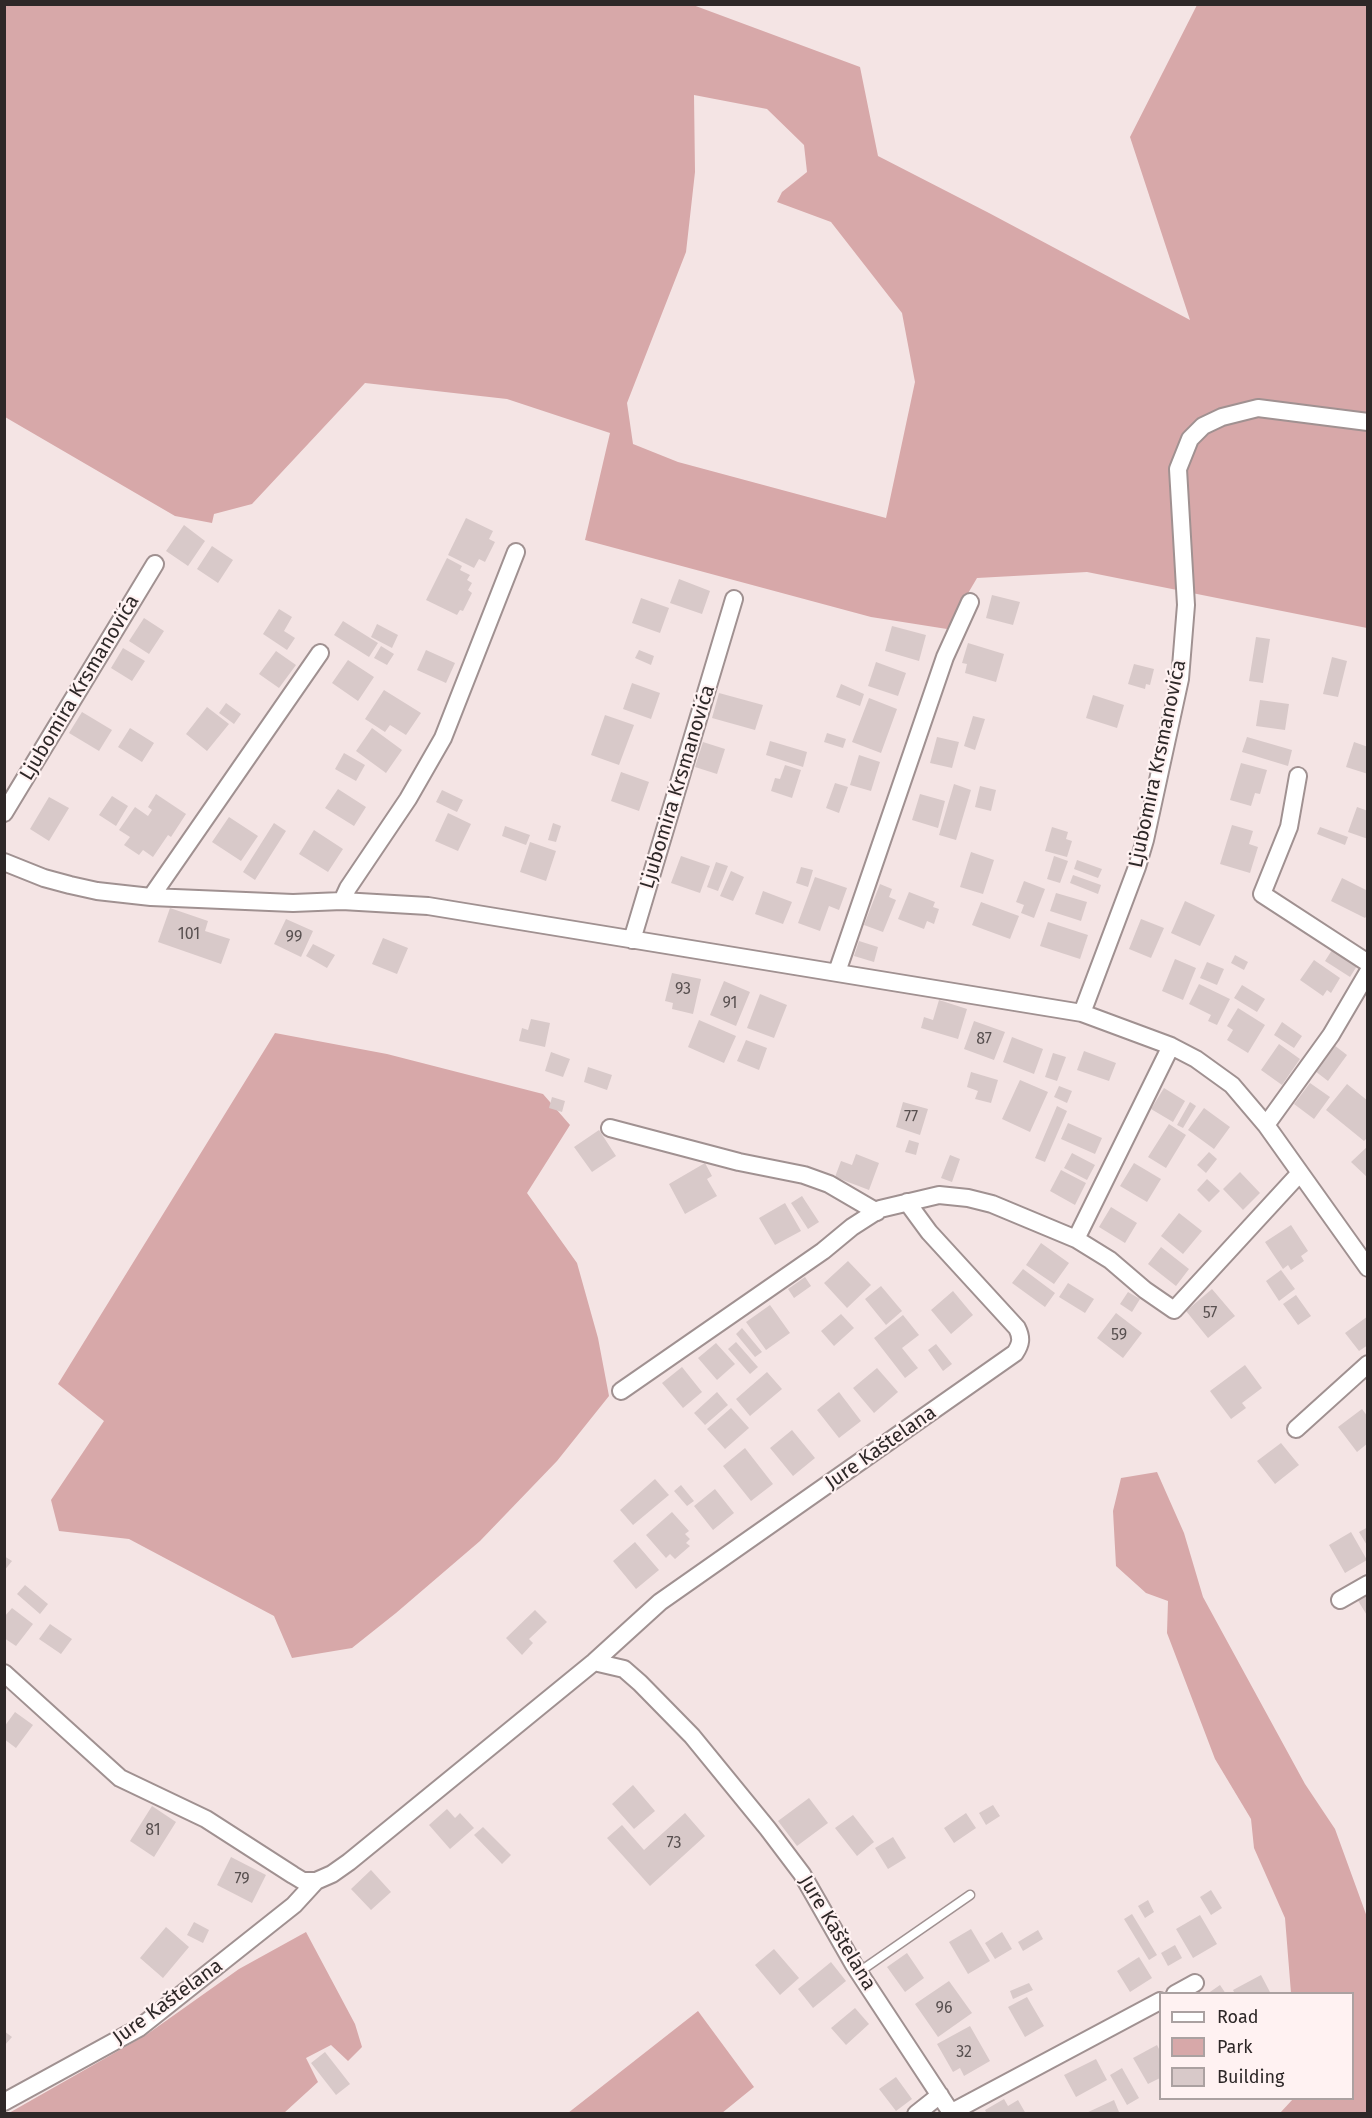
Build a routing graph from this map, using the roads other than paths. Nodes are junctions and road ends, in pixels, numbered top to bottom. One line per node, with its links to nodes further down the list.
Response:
1 (1368, 422): 16 (street, Ljubomira Krsmanovića)
2 (516, 552): 11 (street)
3 (155, 564): 8 (street, Ljubomira Krsmanovića)
4 (734, 599): 12 (street, Ljubomira Krsmanovića)
5 (970, 602): 14 (street)
6 (320, 653): 10 (street)
7 (1298, 776): 13 (street)
8 (4, 813)
9 (4, 861): 10 (street)
10 (151, 897): 11 (street)
11 (342, 901): 12 (street)
12 (632, 940): 14 (street)
13 (1368, 963)
14 (837, 972): 16 (street)
15 (1368, 972): 18 (street)
16 (1082, 1012): 17 (street)
17 (1171, 1046): 18 (street); 23 (street)
18 (1266, 1125): 20 (street)
19 (610, 1128): 22 (street)
20 (1300, 1173): 23 (street); 24 (street)
21 (907, 1202): 22 (street); 23 (street); 30 (street, Jure Kaštelana)
22 (876, 1212): 26 (street)
23 (1076, 1239)
24 (1368, 1268)
25 (1368, 1364): 27 (street)
26 (621, 1391)
27 (1296, 1429)
28 (1368, 1584): 29 (street)
29 (1340, 1600)
30 (620, 1638): 31 (street, Jure Kaštelana); 32 (street)
31 (594, 1662): 32 (street, Jure Kaštelana); 34 (street, Jure Kaštelana)
32 (624, 1669): 36 (street, Jure Kaštelana)
33 (4, 1672): 34 (street)
34 (316, 1881): 41 (street, Jure Kaštelana)
35 (970, 1895): 36 (lane)
36 (859, 1972): 40 (street, Jure Kaštelana)
37 (1195, 1983): 38 (street)
38 (1179, 1992)
39 (1159, 2002): 42 (street, Jure Kaštelana)
40 (940, 2095): 42 (street, Jure Kaštelana); 43 (street)
41 (4, 2102)
42 (952, 2113)
43 (916, 2114)

